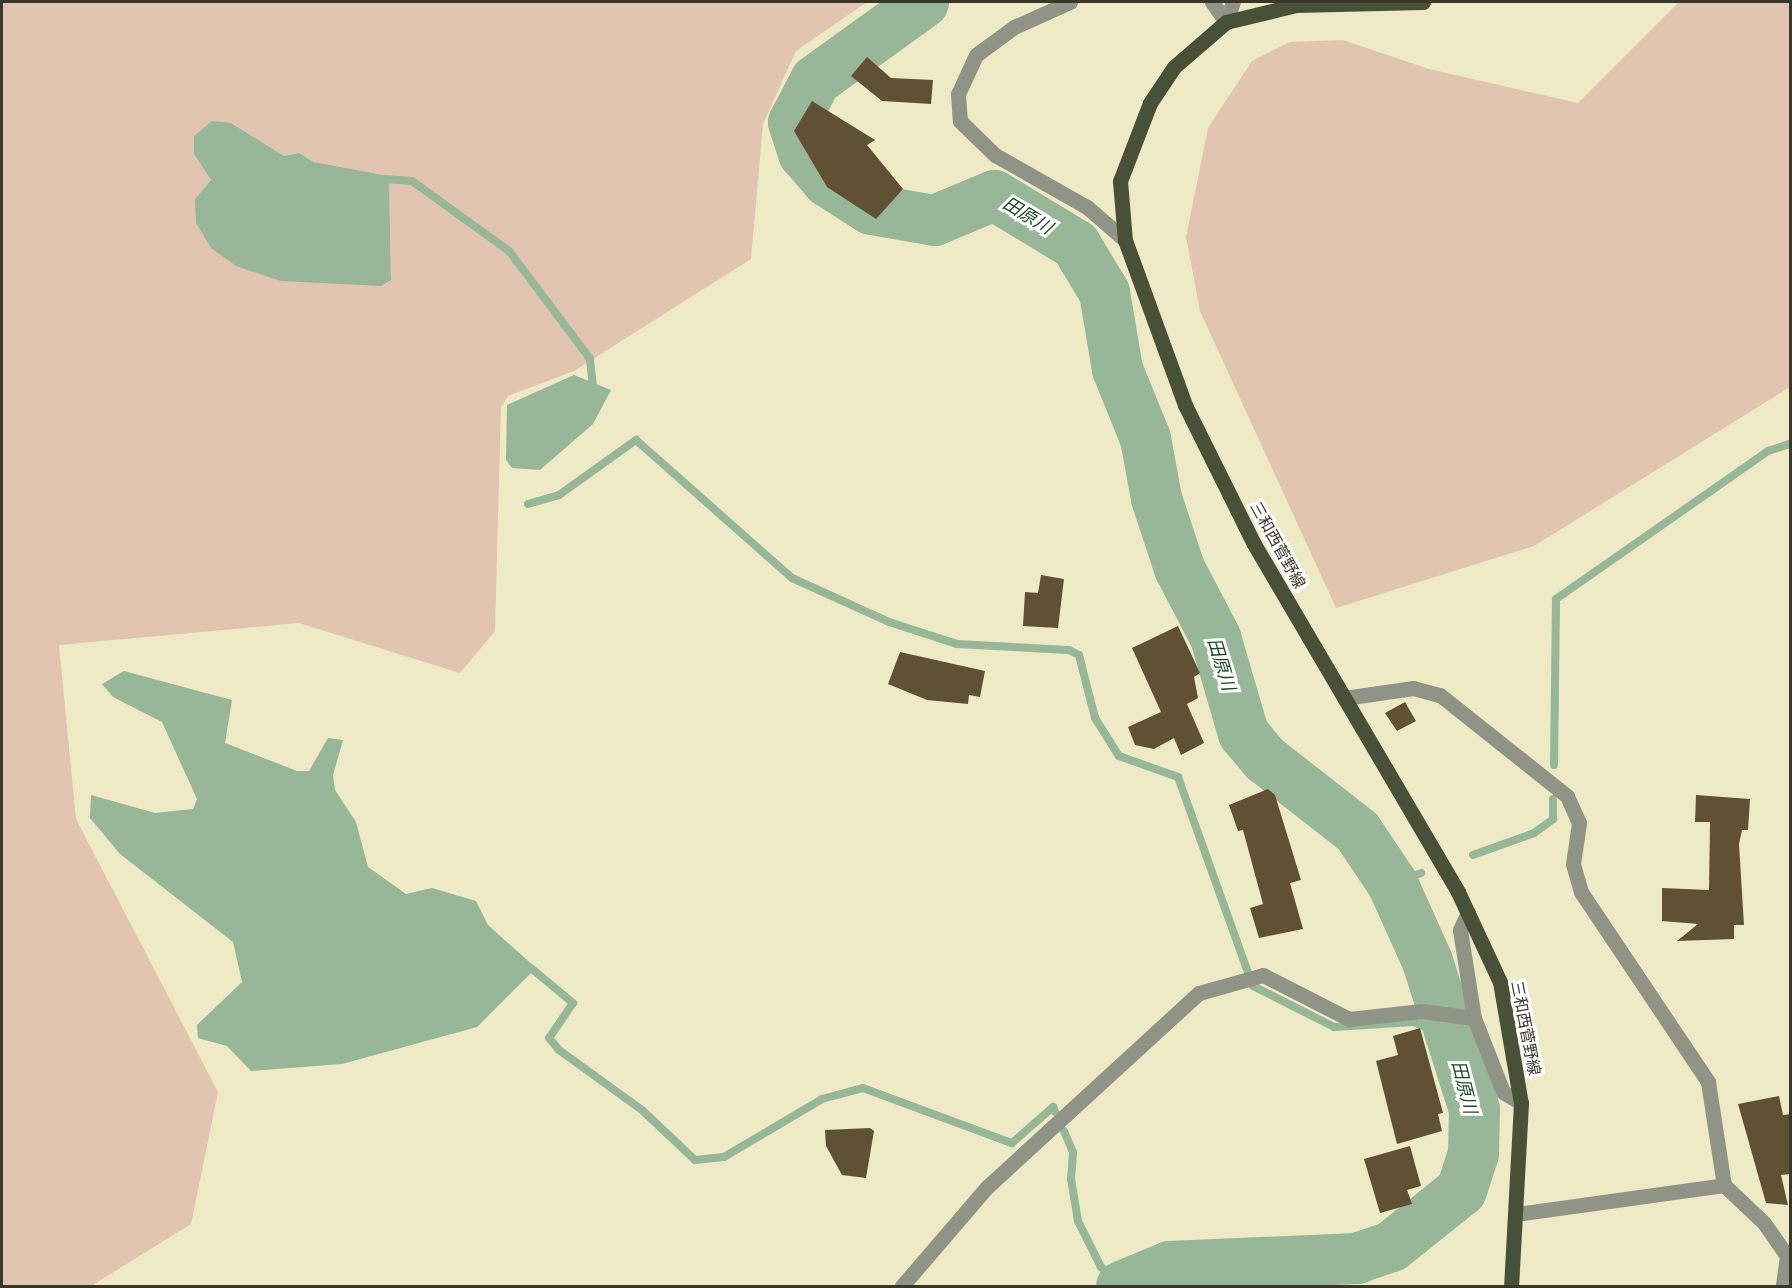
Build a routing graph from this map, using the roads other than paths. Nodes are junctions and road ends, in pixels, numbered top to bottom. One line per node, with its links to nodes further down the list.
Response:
1 (1070, 2): 6 (street)
2 (1212, 2): 5 (street)
3 (1233, 2): 5 (street)
4 (1423, 2): 5 (main road, 三和西菅野線)
5 (1226, 22): 6 (main road, 三和西菅野線)
6 (1125, 240): 7 (main road, 三和西菅野線)
7 (1344, 698): 8 (main road, 三和西菅野線); 11 (street)
8 (1467, 912): 9 (street); 10 (main road, 三和西菅野線)
9 (1467, 1017): 10 (street); 13 (street)
10 (1521, 1104): 12 (main road, 三和西菅野線)
11 (1724, 1185): 12 (street); 15 (street)
12 (1516, 1214): 14 (main road, 三和西菅野線)
13 (902, 1287)
14 (1511, 1287)
15 (1783, 1287)

